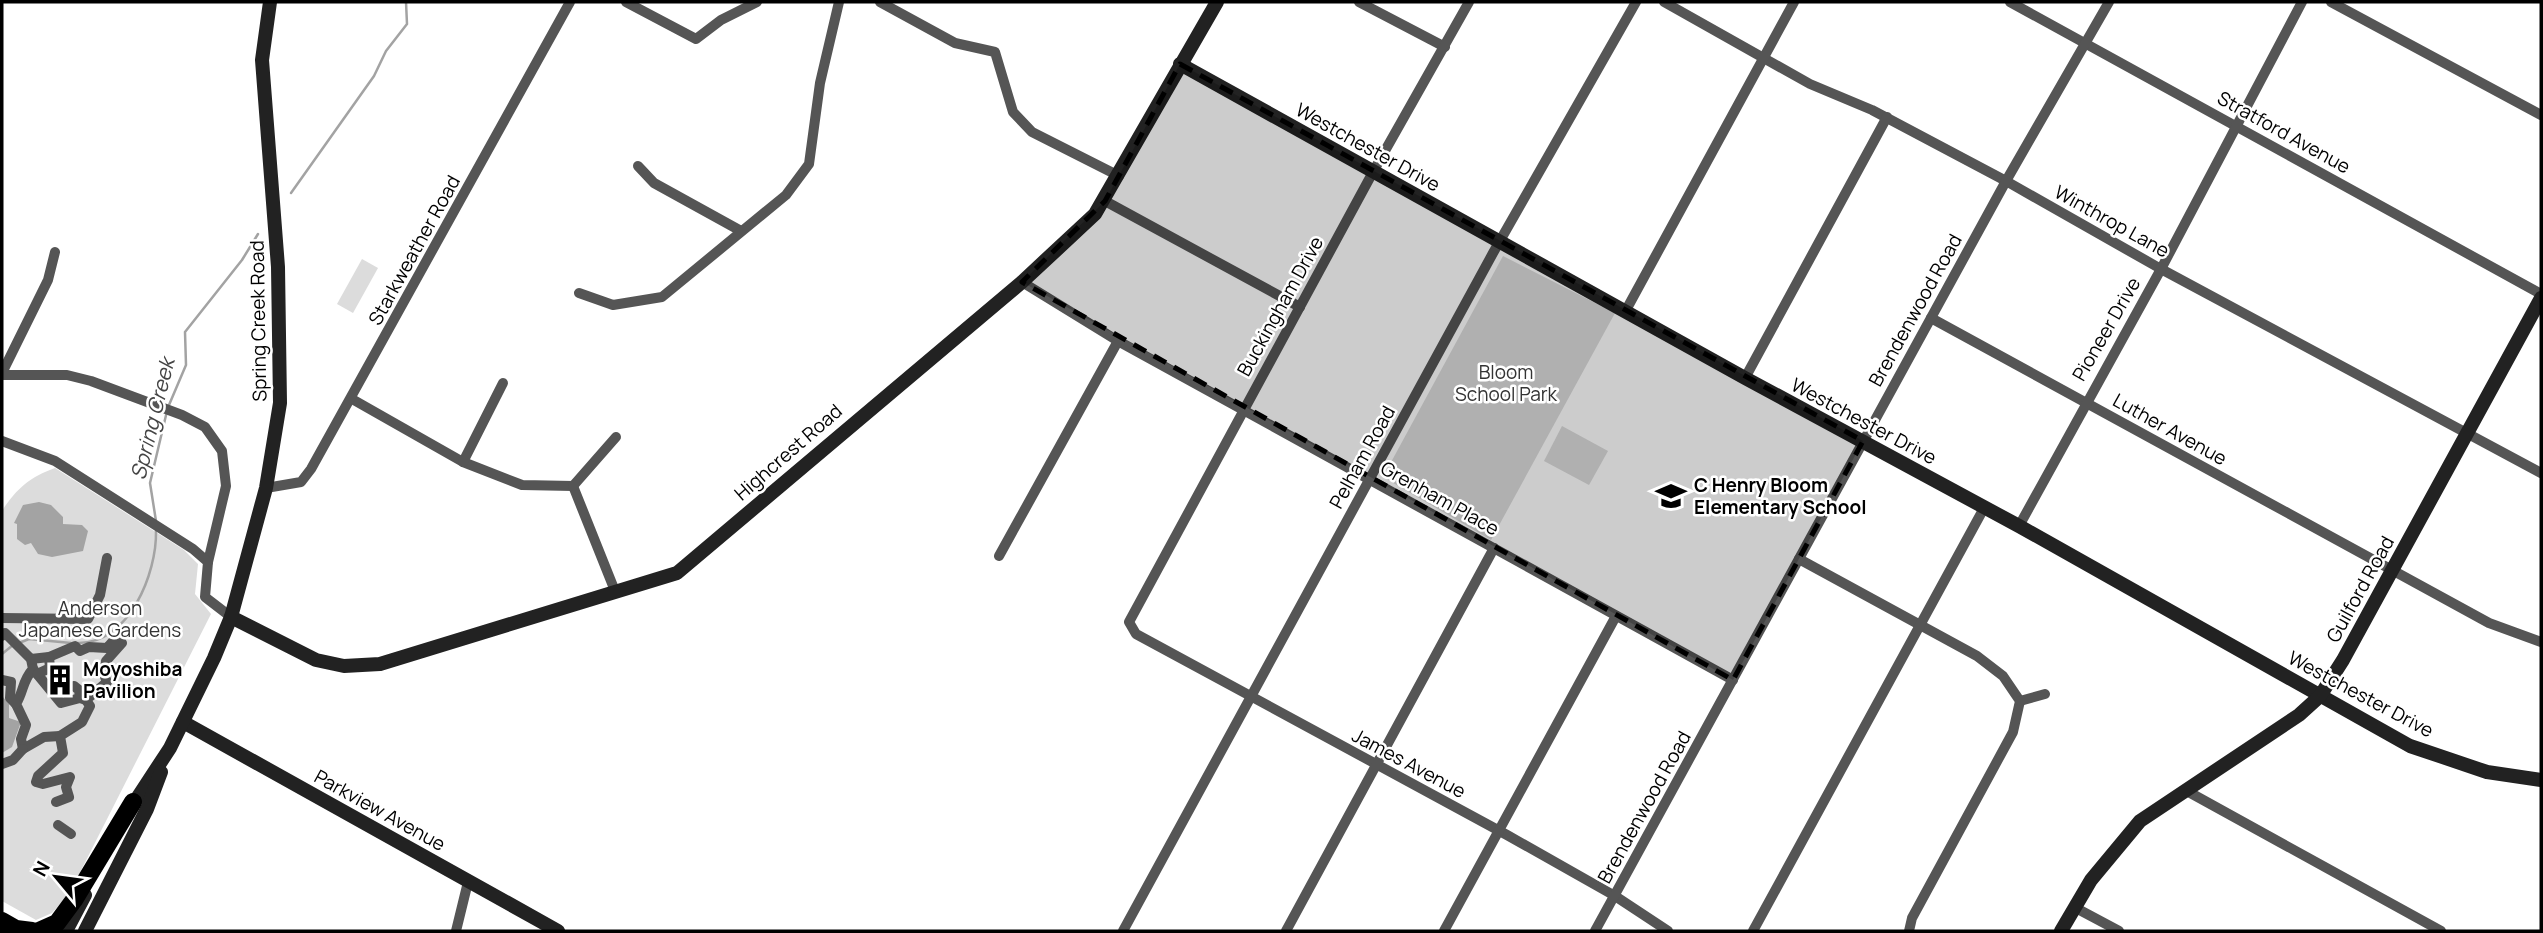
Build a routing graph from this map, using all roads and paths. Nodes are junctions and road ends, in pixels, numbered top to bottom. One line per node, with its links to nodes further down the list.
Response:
1 (270, 2): 54 (street, Spring Creek Road)
2 (570, 2): 43 (street, Starkweather Road)
3 (626, 2): 16 (street)
4 (839, 2): 29 (street)
5 (880, 2): 26 (street)
6 (1217, 2): 20 (street, Highcrest Road)
7 (1359, 2): 18 (street)
8 (1469, 2): 18 (street, Buckingham Drive)
9 (1636, 2): 30 (street, Pelham Road)
10 (1664, 2): 19 (street, Winthrop Lane)
11 (1794, 2): 19 (street)
12 (2010, 2): 17 (street, Stratford Avenue)
13 (2109, 2): 17 (street, Brendenwood Road)
14 (2302, 2): 23 (street, Pioneer Drive)
15 (2331, 2): 21 (street)
16 (751, 3)
17 (2086, 44): 23 (street, Stratford Avenue); 27 (street, Brendenwood Road)
18 (1446, 47): 25 (street, Buckingham Drive)
19 (1763, 58): 22 (street, Winthrop Lane); 37 (street)
20 (1180, 64): 25 (street, Westchester Drive); 26 (street, Highcrest Road)
21 (2541, 115)
22 (1887, 117): 27 (street, Winthrop Lane); 41 (street)
23 (2237, 126): 32 (street, Pioneer Drive); 35 (street, Stratford Avenue)
24 (638, 166): 29 (street)
25 (1373, 172): 30 (street, Westchester Drive); 36 (street, Buckingham Drive)
26 (1119, 176): 28 (street, Highcrest Road)
27 (2006, 181): 32 (street, Winthrop Lane); 38 (street, Brendenwood Road)
28 (1105, 201): 33 (street, Highcrest Road); 36 (street)
29 (741, 231): 34 (street)
30 (1499, 243): 37 (street, Westchester Drive); 52 (street, Pelham Road)
31 (55, 252): 40 (street)
32 (2161, 269): 44 (street, Pioneer Drive); 46 (street, Winthrop Lane)
33 (1021, 282): 39 (street, Grenham Place); 63 (street, Highcrest Road)
34 (579, 293)
35 (2541, 296): 46 (street, Guilford Road)
36 (1300, 307): 45 (street, Buckingham Drive)
37 (1625, 312): 41 (street, Westchester Drive)
38 (1931, 318): 44 (street, Luther Avenue); 49 (street, Brendenwood Road)
39 (1118, 341): 45 (street, Grenham Place); 58 (street)
40 (2, 374): 61 (street)
41 (1745, 379): 49 (street, Westchester Drive)
42 (503, 383): 50 (street)
43 (352, 399): 50 (street); 54 (street, Starkweather Road)
44 (2085, 403): 56 (street, Pioneer Drive); 62 (street, Luther Avenue)
45 (1244, 409): 52 (street, Grenham Place); 68 (street, Buckingham Drive)
46 (2468, 432): 51 (street, Winthrop Lane); 62 (street, Guilford Road)
47 (616, 437): 53 (street)
48 (2, 441): 61 (street)
49 (1863, 441): 55 (street, Westchester Drive); 60 (street, Brendenwood Road)
50 (463, 462): 53 (street)
51 (2541, 473)
52 (1370, 480): 57 (street, Grenham Place); 77 (street, Pelham Road)
53 (573, 486): 63 (street)
54 (266, 488): 65 (street, Spring Creek Road)
55 (1984, 508): 56 (street, Westchester Drive); 67 (street)
56 (2019, 526): 78 (street, Westchester Drive)
57 (1494, 548): 64 (street, Grenham Place); 87 (street)
58 (999, 556)
59 (107, 558): 66 (street)
60 (1799, 559): 67 (street); 74 (street, Brendenwood Road)
61 (208, 562): 65 (street)
62 (2392, 571): 70 (street, Luther Avenue); 78 (street, Guilford Road)
63 (615, 591): 65 (street, Highcrest Road)
64 (1616, 616): 74 (street, Grenham Place); 93 (street)
65 (231, 617): 82 (street, Spring Creek Road)
66 (2, 618)
67 (1919, 624): 80 (street); 110 (street)
68 (1131, 630): 77 (street, James Avenue)
69 (7, 637): 72 (street)
70 (2541, 642)
71 (49, 657): 72 (street); 72 (street); 79 (street)
72 (32, 664): 79 (street); 81 (street)
73 (2, 680): 81 (street)
74 (1733, 680): 96 (street, Brendenwood Road)
75 (74, 686): 79 (street)
76 (2045, 694): 80 (street)
77 (1251, 696): 87 (street, James Avenue); 105 (street, Pelham Road)
78 (2320, 696): 88 (street, Westchester Drive); 89 (street, Guilford Road)
79 (83, 699): 83 (street)
80 (2020, 701): 111 (street)
81 (16, 704): 85 (street)
82 (183, 722): 84 (street, Spring Creek Road); 95 (street, Parkview Avenue)
83 (60, 736): 85 (street); 90 (street)
84 (170, 748): 91 (street, Spring Creek Road); 102 (street, Spring Creek Road)
85 (23, 749): 86 (street)
86 (2, 764)
87 (1375, 765): 93 (street, James Avenue); 106 (street)
88 (2541, 780)
89 (2185, 790): 97 (street, Guilford Road); 114 (street)
90 (56, 802)
91 (133, 802): 100 (main road); 101 (street, Spring Creek Road)
92 (58, 825): 94 (street)
93 (1499, 831): 96 (street, James Avenue); 107 (street)
94 (71, 834)
95 (468, 882): 103 (street); 104 (street, Parkview Avenue)
96 (1615, 896): 108 (street, Brendenwood Road); 109 (street, James Avenue)
97 (2074, 907): 112 (street, Guilford Road); 113 (street)
98 (2, 921): 99 (main road)
99 (32, 931)
100 (39, 931)
101 (66, 931)
102 (85, 931)
103 (456, 931)
104 (558, 931)
105 (1123, 931)
106 (1286, 931)
107 (1444, 931)
108 (1595, 931)
109 (1668, 931)
110 (1753, 931)
111 (1909, 931)
112 (2061, 931)
113 (2119, 931)
114 (2441, 931)

